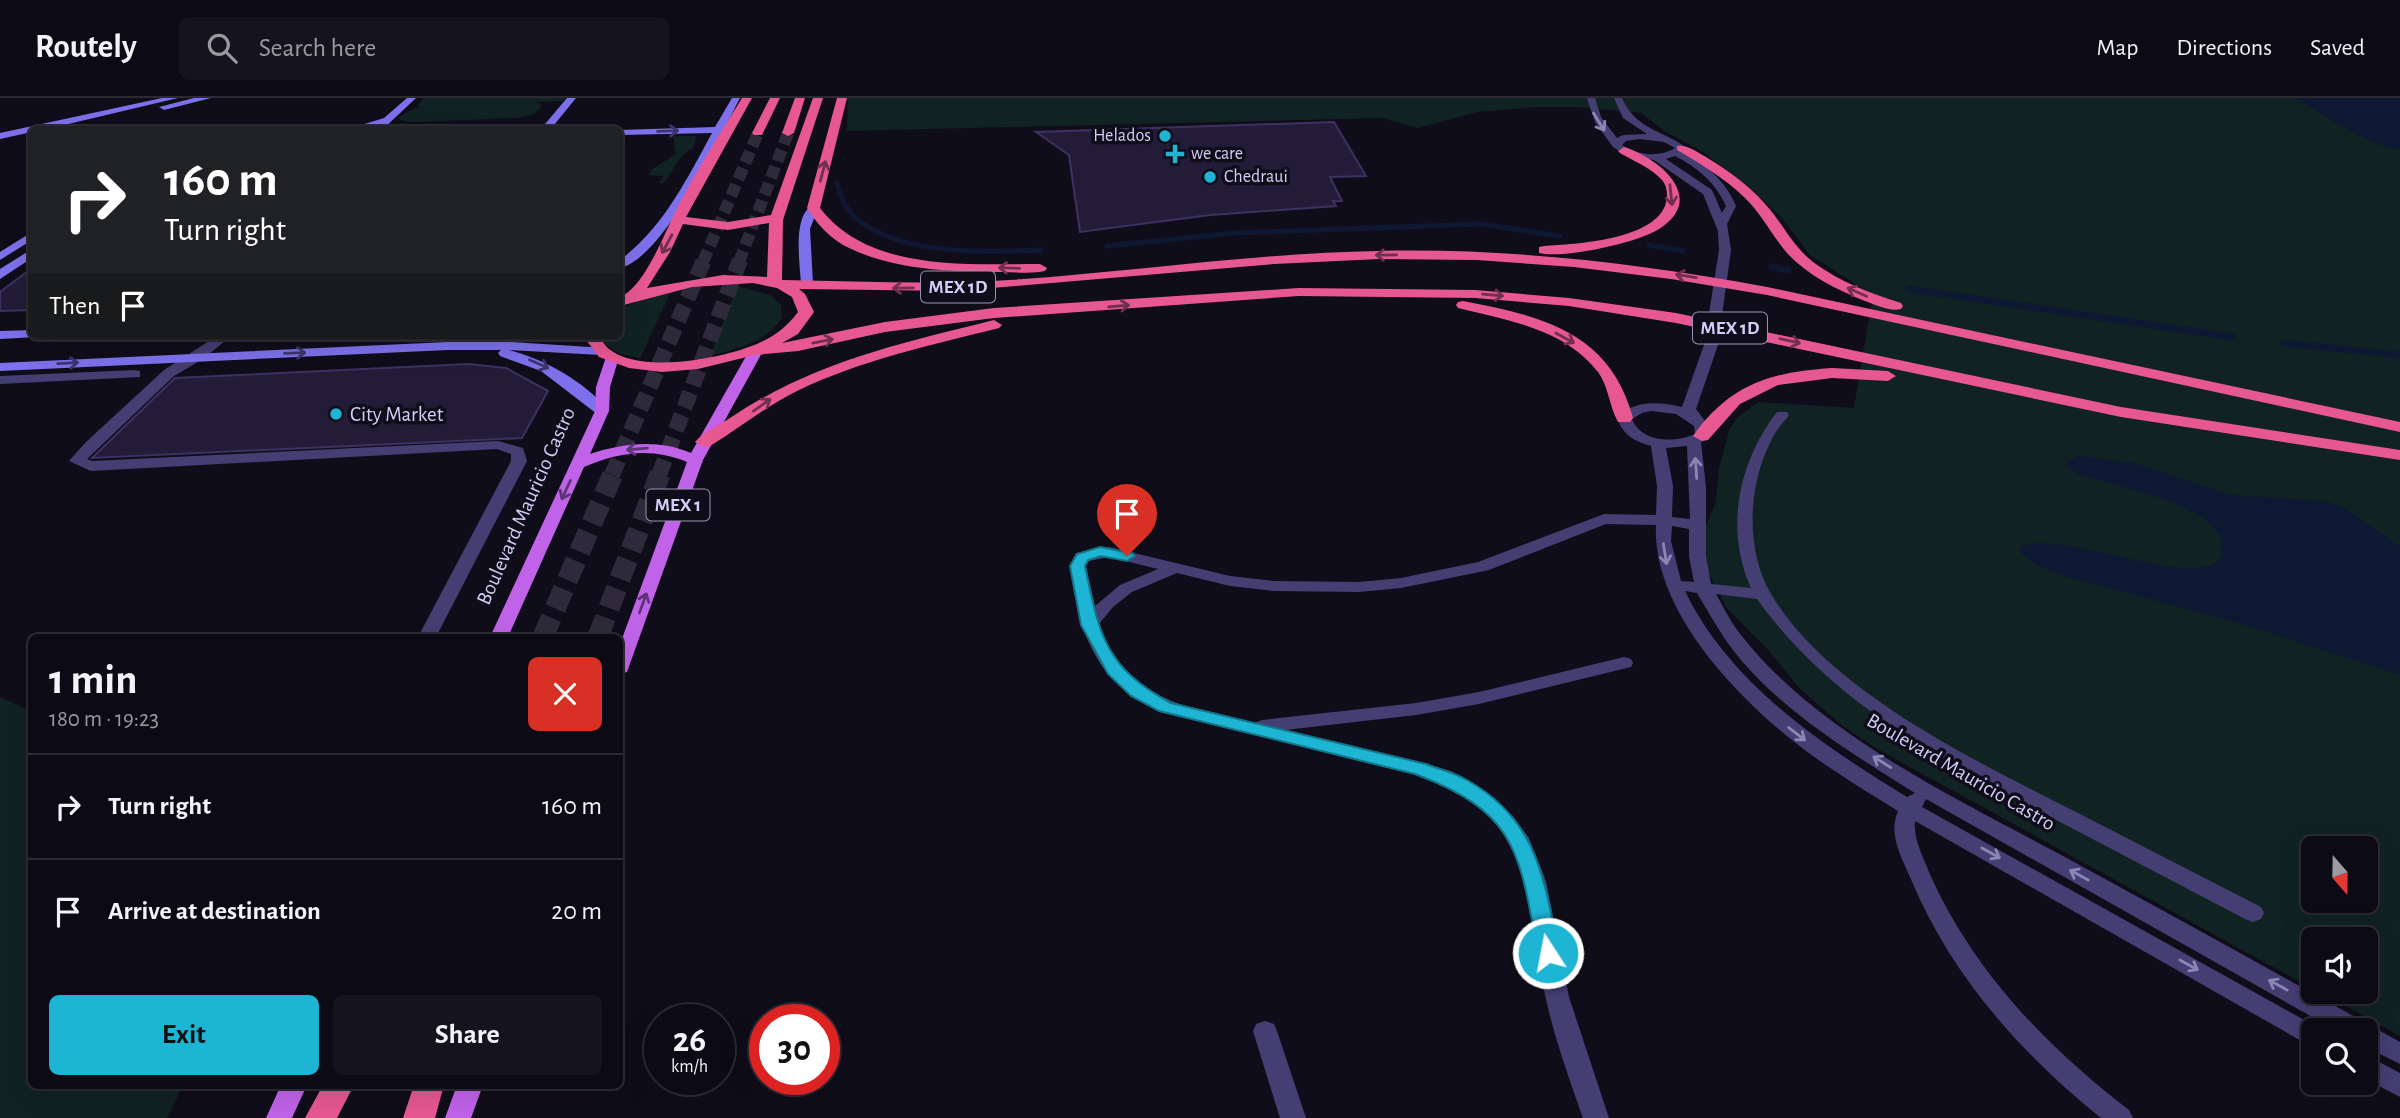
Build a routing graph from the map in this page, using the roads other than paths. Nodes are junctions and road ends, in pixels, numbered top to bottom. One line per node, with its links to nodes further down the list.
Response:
1 (174, 98): 14 (street)
2 (206, 98): 15 (street)
3 (412, 98): 13 (street)
4 (572, 98): 18 (street)
5 (736, 98): 19 (street)
6 (747, 98): 33 (highway)
7 (775, 98): 22 (highway)
8 (800, 98): 23 (highway)
9 (818, 98): 32 (highway)
10 (842, 98): 31 (highway, one-way to 10)
11 (1591, 98): 28 (street, one-way to 28)
12 (1618, 98): 25 (street)
13 (387, 120): 16 (street); 17 (street)
14 (52, 126)
15 (83, 126)
16 (364, 126)
17 (380, 126)
18 (548, 126)
19 (718, 130): 21 (street, one-way to 19); 41 (street)
20 (28, 131): 24 (street)
21 (623, 132)
22 (758, 133)
23 (788, 133)
24 (0, 136)
25 (1658, 137): 28 (street); 29 (street)
26 (28, 138): 27 (street)
27 (0, 144)
28 (1620, 147): 30 (street); 39 (highway, one-way to 39)
29 (1679, 151): 30 (street); 34 (street); 67 (highway, one-way to 29)
30 (1654, 156): 34 (street)
31 (813, 208): 42 (highway, one-way to 31); 45 (street)
32 (777, 217): 33 (highway); 44 (highway)
33 (680, 219): 46 (highway, one-way to 46)
34 (1722, 223): 61 (street)
35 (28, 238): 37 (street)
36 (28, 244): 37 (street)
37 (18, 245): 40 (street)
38 (28, 255): 43 (street)
39 (1423, 255): 42 (highway, MEX 1D, one-way to 42); 68 (highway, MEX 1D, one-way to 39)
40 (0, 257)
41 (623, 262)
42 (1224, 264): 45 (highway, MEX 1D, one-way to 45)
43 (0, 275)
44 (774, 284): 45 (highway, MEX 1D); 46 (highway); 55 (highway)
45 (807, 285)
46 (636, 295): 48 (highway)
47 (1233, 297): 49 (highway, MEX 1D, one-way to 47); 66 (highway, one-way to 66); 72 (highway, MEX 1D, one-way to 72)
48 (623, 299)
49 (1051, 310): 55 (highway, MEX 1D, one-way to 49); 70 (highway, one-way to 49)
50 (28, 334): 51 (street)
51 (0, 335)
52 (220, 340): 57 (street)
53 (592, 340): 56 (highway)
54 (474, 345): 56 (street); 57 (street, one-way to 54); 63 (street, one-way to 63)
55 (756, 351): 56 (highway); 70 (main road, MEX 1)
56 (606, 354): 63 (main road, Boulevard Mauricio Castro)
57 (198, 356): 58 (street, one-way to 57); 83 (street)
58 (0, 367)
59 (135, 374): 60 (street)
60 (0, 380)
61 (1697, 383): 62 (street); 65 (street)
62 (1638, 408): 65 (street); 66 (street)
63 (602, 411): 74 (main road, Boulevard Mauricio Castro)
64 (1782, 415): 81 (street)
65 (1692, 416): 69 (street)
66 (1624, 418): 71 (street)
67 (2400, 418)
68 (2400, 427)
69 (1698, 438): 71 (street); 75 (highway); 77 (street, Boulevard Mauricio Castro, one-way to 69)
70 (704, 442): 73 (main road, MEX 1)
71 (1658, 443): 76 (street)
72 (2400, 455)
73 (695, 460): 74 (main road, one-way to 74); 85 (main road, MEX 1, one-way to 73)
74 (578, 464): 84 (main road, Boulevard Mauricio Castro, one-way to 84)
75 (2400, 464)
76 (1664, 520): 77 (street); 78 (street); 79 (street, one-way to 79)
77 (1696, 525): 80 (street, Boulevard Mauricio Castro)
78 (1173, 569): 82 (street); 82 (street)
79 (1673, 585): 80 (street); 89 (street, one-way to 89)
80 (1705, 590): 81 (street); 88 (street, Boulevard Mauricio Castro, one-way to 80)
81 (1762, 594): 90 (street)
82 (1089, 625): 87 (street)
83 (429, 634)
84 (500, 634)
85 (623, 660)
86 (1624, 663): 87 (street)
87 (1245, 727): 107 (street)
88 (1925, 788): 89 (street); 91 (street, Boulevard Mauricio Castro, one-way to 88)
89 (1909, 809): 92 (street, one-way to 92); 108 (street)
90 (2253, 913)
91 (2336, 1018)
92 (2301, 1029)
93 (1265, 1031): 106 (street)
94 (2378, 1042): 95 (street)
95 (2400, 1054)
96 (2378, 1073): 97 (street)
97 (2400, 1086)
98 (292, 1089): 102 (main road)
99 (337, 1089): 103 (highway)
100 (428, 1089): 104 (highway)
101 (469, 1089): 105 (main road)
102 (279, 1118)
103 (321, 1118)
104 (419, 1118)
105 (458, 1118)
106 (1293, 1118)
107 (1597, 1118)
108 (2120, 1118)

